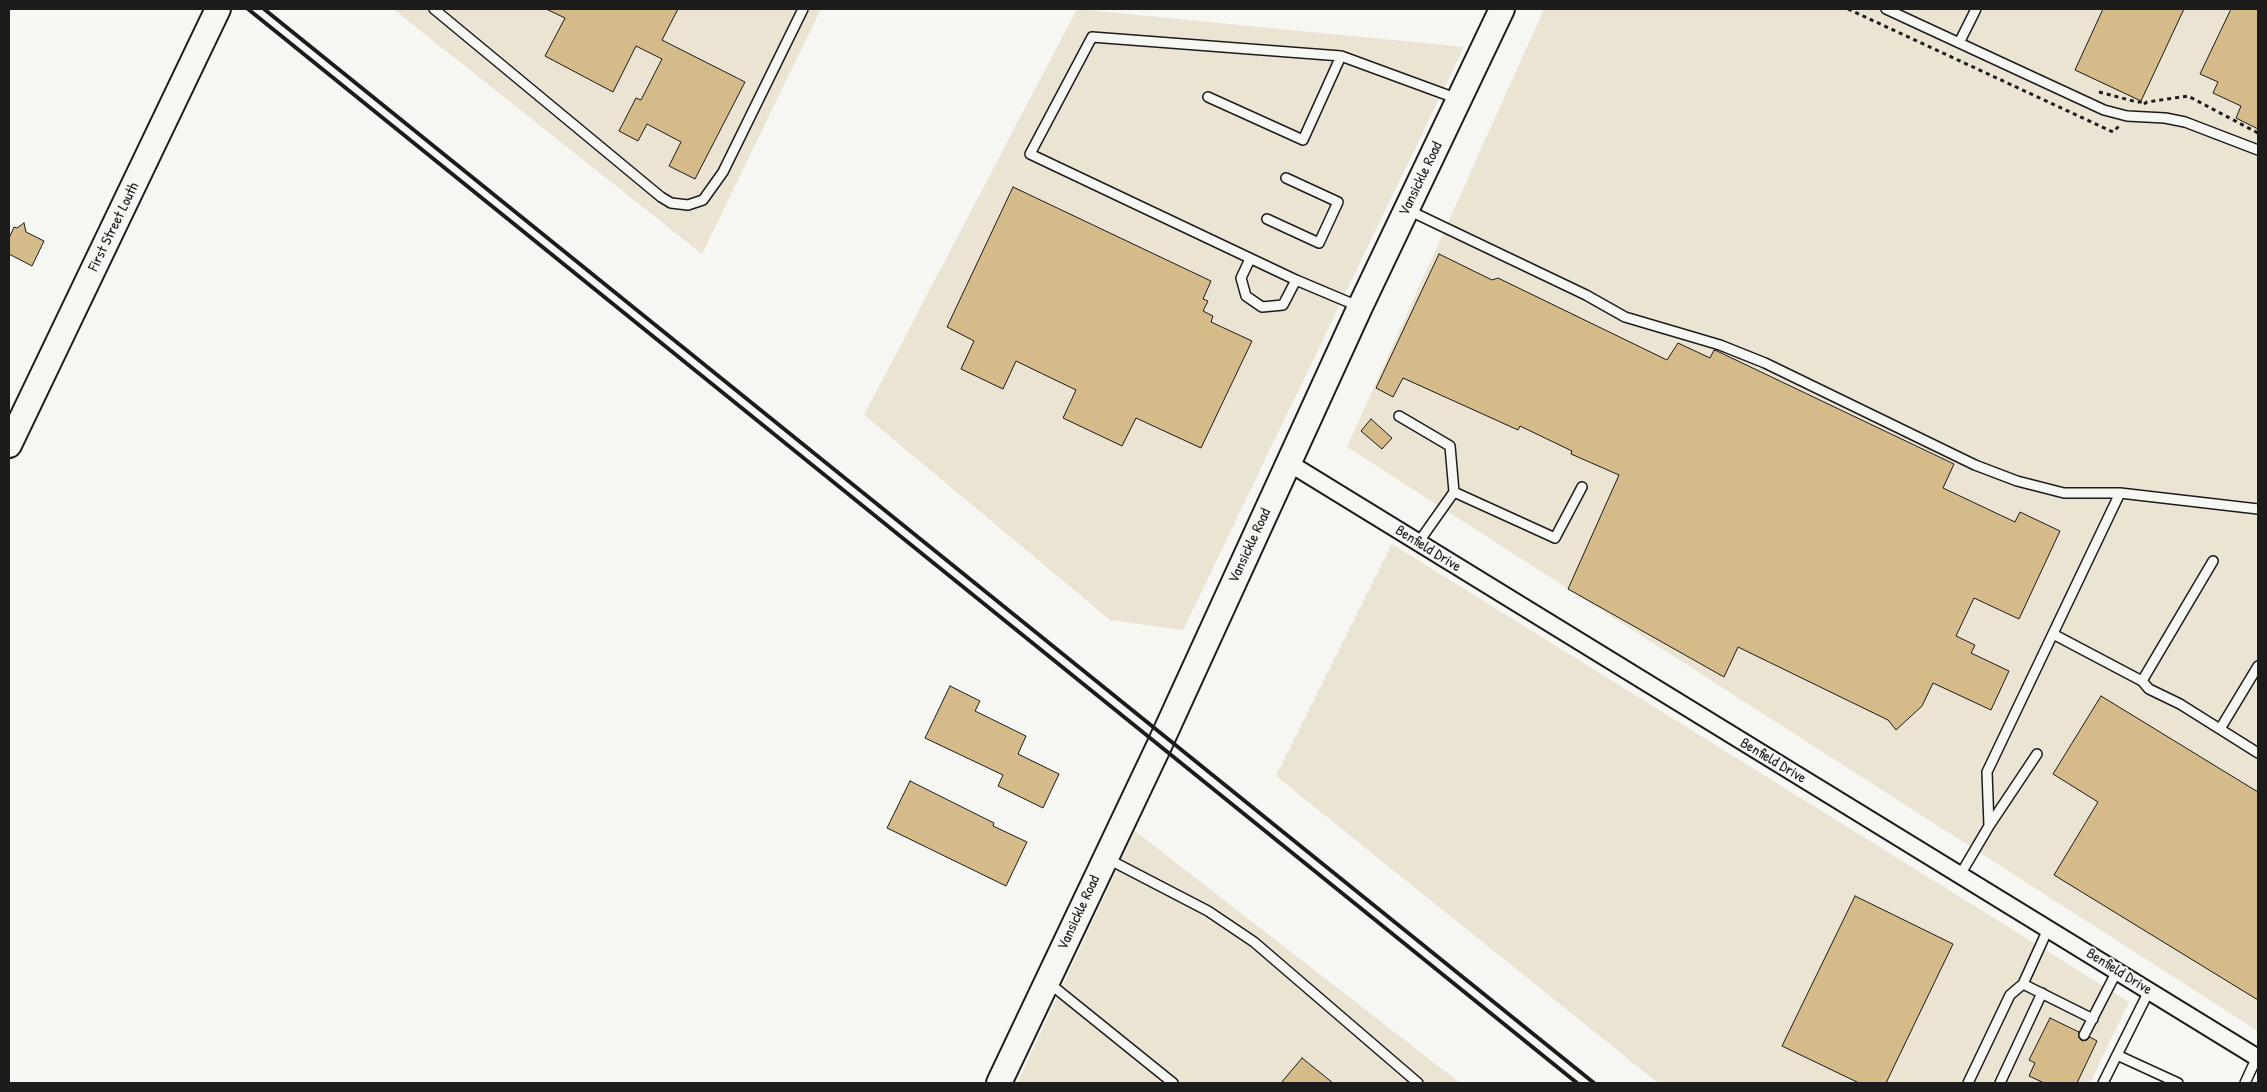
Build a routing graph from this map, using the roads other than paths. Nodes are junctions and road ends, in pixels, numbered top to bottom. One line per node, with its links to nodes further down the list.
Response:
1 (218, 9): 19 (street, First Street Louth)
2 (434, 9): 3 (lane)
3 (803, 9)
4 (1502, 9): 10 (street, Vansickle Road)
5 (1886, 9): 7 (lane)
6 (1976, 9): 7 (lane)
7 (1959, 43): 11 (lane)
8 (1341, 56): 9 (lane); 10 (lane); 15 (lane)
9 (1208, 97)
10 (1459, 100): 13 (street, Vansickle Road)
11 (2258, 150)
12 (1286, 178): 14 (lane)
13 (1406, 210): 17 (street, Vansickle Road); 23 (lane)
14 (1267, 219)
15 (1250, 258): 16 (lane); 16 (lane)
16 (1296, 280): 17 (lane)
17 (1360, 307): 20 (street, Vansickle Road)
18 (1399, 416): 22 (lane)
19 (9, 445)
20 (1289, 464): 25 (street, Benfield Drive); 34 (street, Vansickle Road)
21 (1582, 487): 22 (lane)
22 (1454, 492): 25 (lane)
23 (2120, 493): 24 (lane); 27 (lane)
24 (2258, 509)
25 (1418, 543): 35 (street, Benfield Drive)
26 (2213, 560): 29 (lane)
27 (2053, 634): 29 (lane); 33 (lane)
28 (2258, 666): 30 (lane)
29 (2142, 681): 30 (lane)
30 (2220, 729): 31 (lane)
31 (2258, 753)
32 (2037, 754): 33 (lane)
33 (1989, 826): 35 (lane)
34 (1105, 858): 38 (street, Vansickle Road); 48 (lane)
35 (1960, 875): 36 (street, Benfield Drive)
36 (2048, 929): 37 (street, Benfield Drive); 39 (lane)
37 (2117, 971): 40 (street, Benfield Drive); 42 (lane)
38 (1047, 981): 46 (street, Vansickle Road); 47 (lane)
39 (2023, 984): 41 (lane); 49 (lane)
40 (2149, 991): 44 (lane); 45 (street, Benfield Drive)
41 (2042, 993): 42 (lane); 50 (lane)
42 (2093, 1018): 43 (lane)
43 (2084, 1035)
44 (2117, 1055): 51 (lane); 52 (lane)
45 (2258, 1057): 53 (lane)
46 (999, 1083)
47 (1173, 1083)
48 (1418, 1083)
49 (1968, 1083)
50 (2000, 1083)
51 (2103, 1083)
52 (2178, 1083)
53 (2245, 1083)

